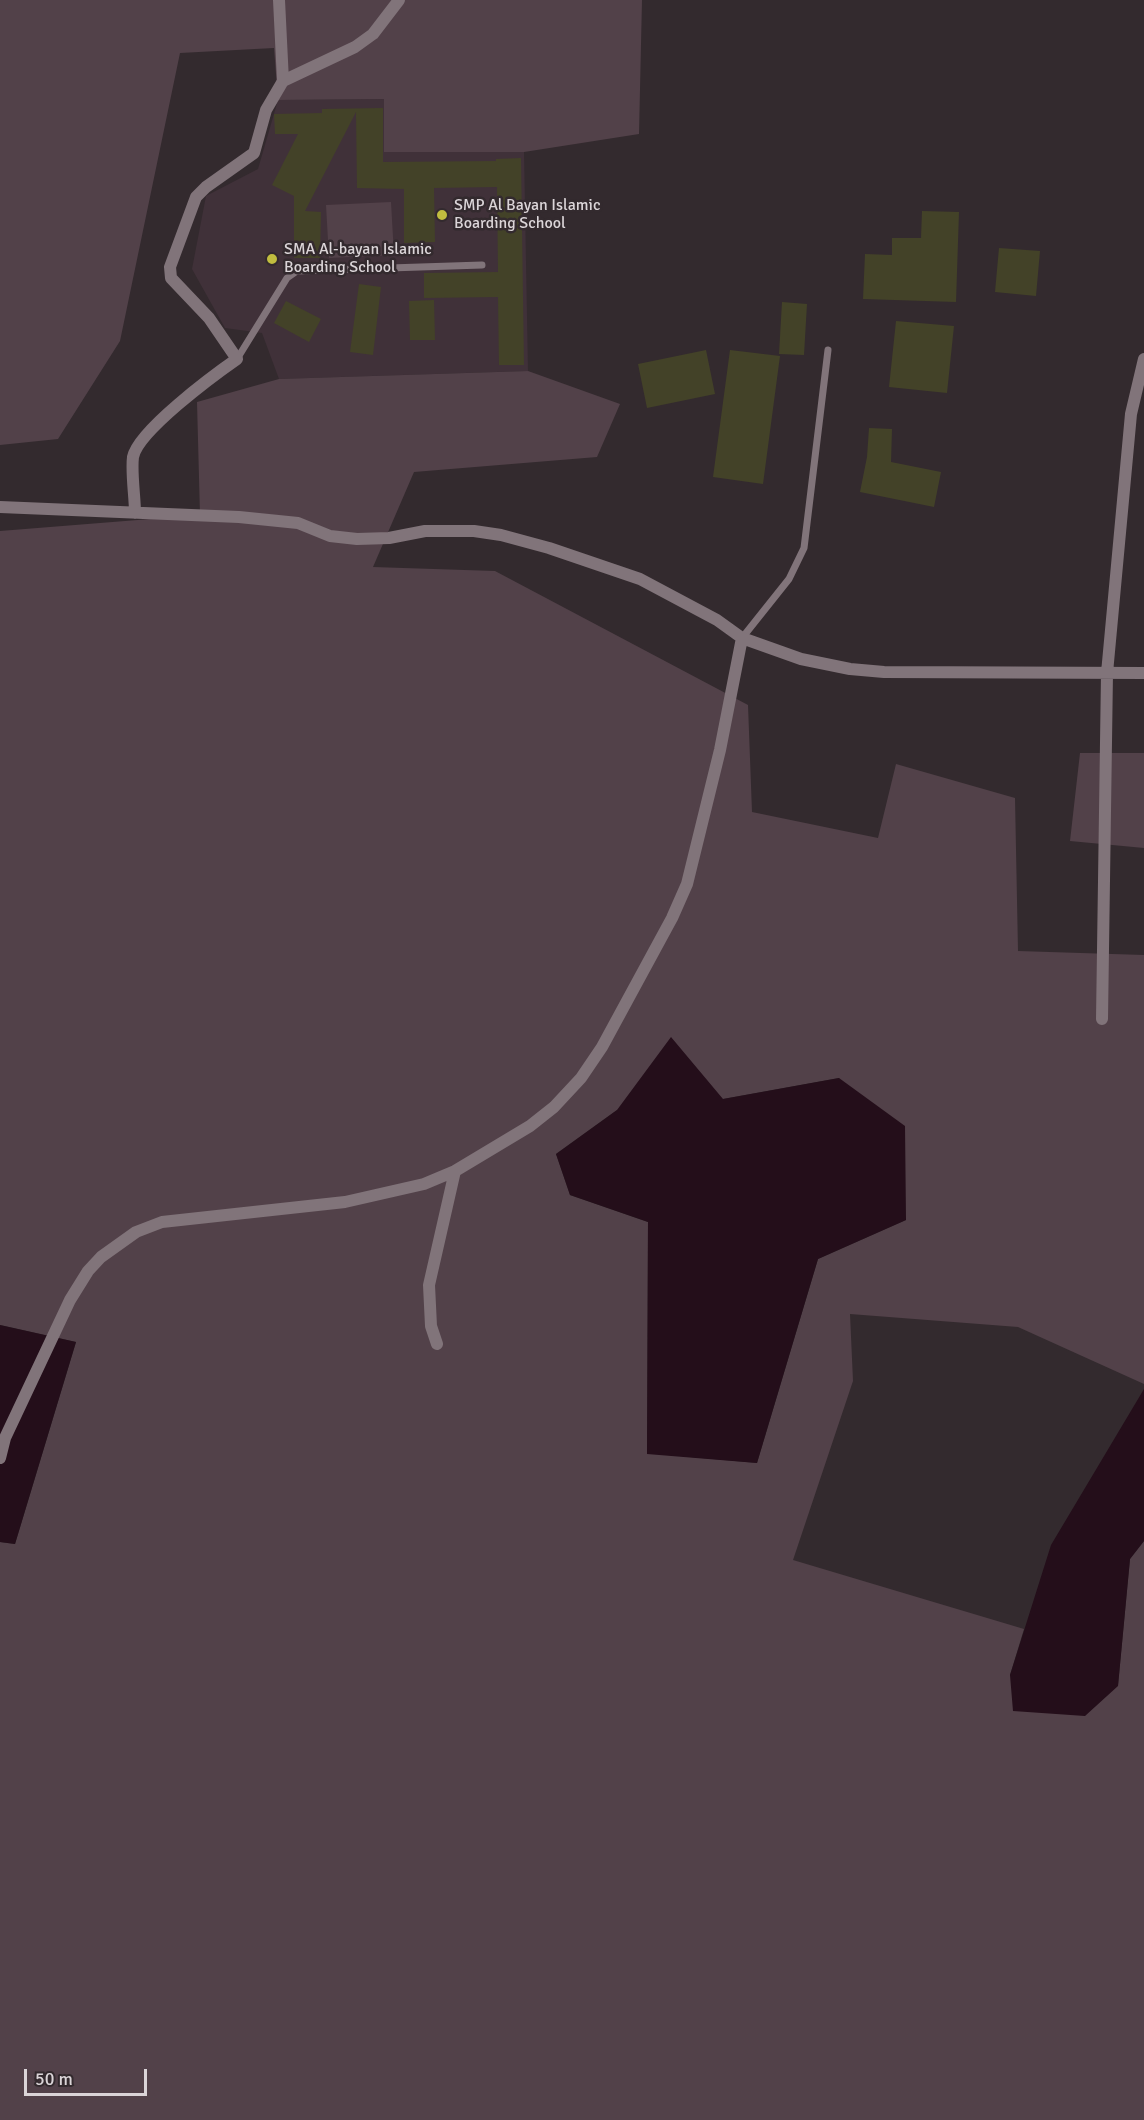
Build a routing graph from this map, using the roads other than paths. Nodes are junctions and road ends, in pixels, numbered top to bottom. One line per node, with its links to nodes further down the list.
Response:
1 (279, 0): 3 (street)
2 (399, 0): 3 (street)
3 (283, 81): 6 (street)
4 (482, 265): 6 (lane)
5 (828, 350): 10 (lane)
6 (237, 359): 9 (street)
7 (1144, 359): 11 (street)
8 (0, 507): 9 (street)
9 (135, 513): 10 (street)
10 (742, 638): 11 (street); 14 (street)
11 (1107, 673): 12 (street); 13 (street)
12 (1144, 673)
13 (1102, 1019)
14 (455, 1171): 15 (street); 16 (street)
15 (437, 1344)
16 (0, 1458)

